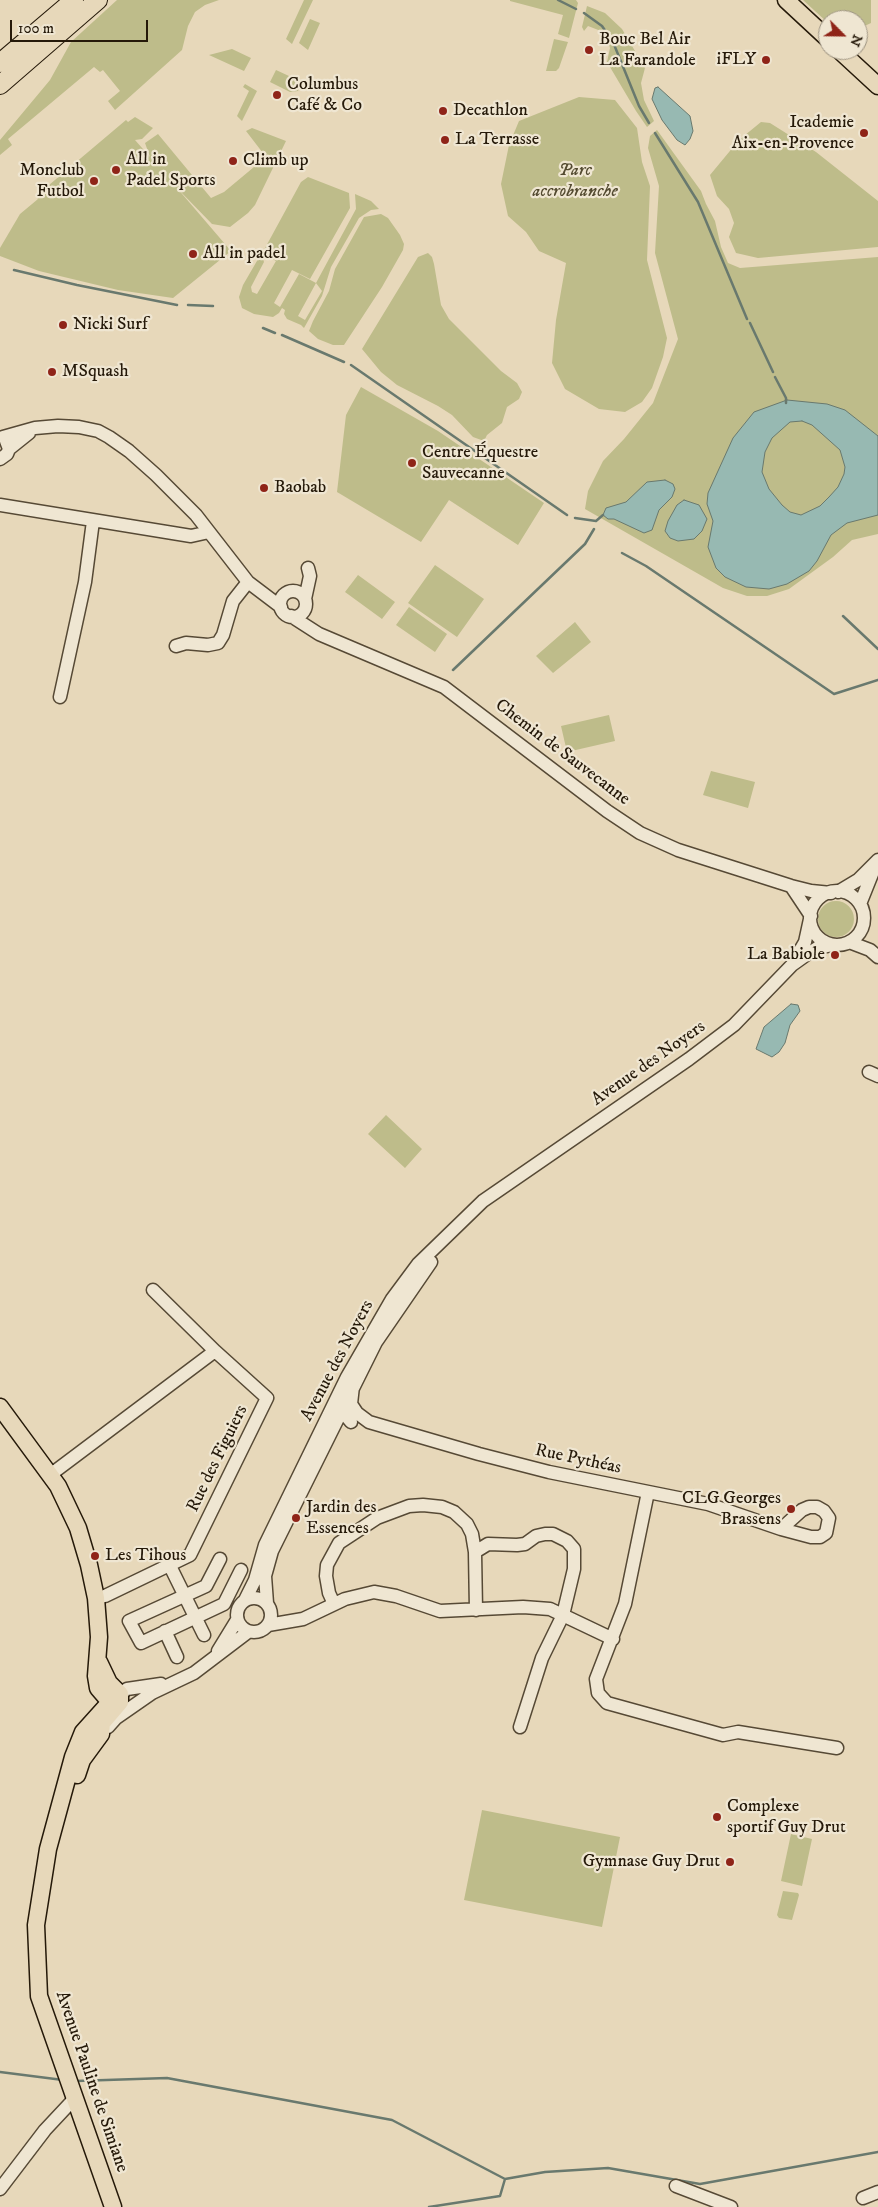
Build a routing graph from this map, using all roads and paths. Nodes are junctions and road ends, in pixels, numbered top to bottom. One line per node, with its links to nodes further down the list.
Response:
1 (72, 0): 5 (highway); 7 (highway)
2 (98, 0): 8 (highway)
3 (786, 0): 4 (main road)
4 (818, 30)
5 (0, 55)
6 (851, 60): 9 (main road)
7 (0, 63)
8 (0, 85)
9 (878, 86)
10 (4, 441): 11 (street); 14 (street)
11 (0, 459)
12 (0, 505): 13 (street)
13 (93, 521): 14 (street); 22 (street)
14 (208, 532): 15 (street)
15 (252, 584): 16 (street); 18 (street); 21 (street)
16 (288, 592): 17 (street); 17 (street); 18 (street)
17 (305, 602): 19 (street); 20 (street)
18 (281, 607): 19 (street)
19 (291, 616): 20 (street, Chemin de Sauvecanne)
20 (319, 634): 24 (street, Chemin de Sauvecanne)
21 (176, 646)
22 (60, 696)
23 (878, 861): 25 (street); 26 (street)
24 (791, 886): 25 (street, Chemin de Sauvecanne); 27 (street)
25 (834, 892): 26 (street); 27 (street)
26 (860, 904): 28 (street)
27 (811, 917): 30 (street); 32 (street, Avenue des Noyers)
28 (860, 932): 29 (street); 31 (street)
29 (849, 942): 30 (street); 31 (street)
30 (832, 945): 32 (street, Avenue des Noyers)
31 (874, 953)
32 (792, 965): 35 (street, Avenue des Noyers)
33 (153, 1290): 34 (street)
34 (215, 1351): 41 (street); 46 (street, Rue des Figuiers)
35 (350, 1382): 37 (street, Avenue des Noyers); 39 (street); 50 (street, Avenue des Noyers)
36 (0, 1407): 41 (main road)
37 (341, 1410): 38 (street); 40 (street, Avenue des Noyers)
38 (351, 1422): 39 (street); 40 (street)
39 (369, 1422): 42 (street, Rue Pythéas)
40 (330, 1431): 52 (street, Avenue des Noyers)
41 (50, 1474): 49 (main road)
42 (648, 1492): 43 (street, Rue Pythéas); 62 (street)
43 (781, 1529): 43 (street, Rue Pythéas)
44 (475, 1552): 51 (street); 53 (street); 54 (street)
45 (220, 1559): 48 (street)
46 (170, 1566): 48 (street); 49 (street, Rue des Figuiers)
47 (241, 1570): 55 (street)
48 (184, 1594): 55 (street); 59 (street)
49 (96, 1598): 66 (main road)
50 (245, 1600): 52 (street); 57 (street)
51 (334, 1604): 53 (street); 56 (street)
52 (268, 1606): 56 (street); 58 (street)
53 (476, 1610): 54 (street)
54 (563, 1615): 62 (street); 68 (street)
55 (195, 1616): 59 (street); 61 (street)
56 (304, 1619): 58 (street)
57 (237, 1620): 60 (street); 64 (street)
58 (268, 1625): 60 (street)
59 (165, 1631): 63 (street)
60 (248, 1632): 64 (street)
61 (204, 1635)
62 (613, 1640): 70 (street)
63 (178, 1657)
64 (214, 1657): 65 (street)
65 (179, 1681): 66 (street); 67 (street)
66 (116, 1701): 67 (street); 69 (main road, Avenue Pauline de Simiane); 71 (main road, Avenue Pauline de Simiane)
67 (134, 1706): 69 (street)
68 (520, 1727)
69 (101, 1734): 71 (main road, Avenue Pauline de Simiane)
70 (837, 1748)
71 (48, 1849): 72 (main road, Avenue Pauline de Simiane)
72 (68, 2092): 74 (street); 77 (main road, Avenue Pauline de Simiane)
73 (676, 2186): 78 (street)
74 (0, 2188)
75 (878, 2192): 76 (street)
76 (863, 2198)
77 (113, 2207)
78 (731, 2207)

